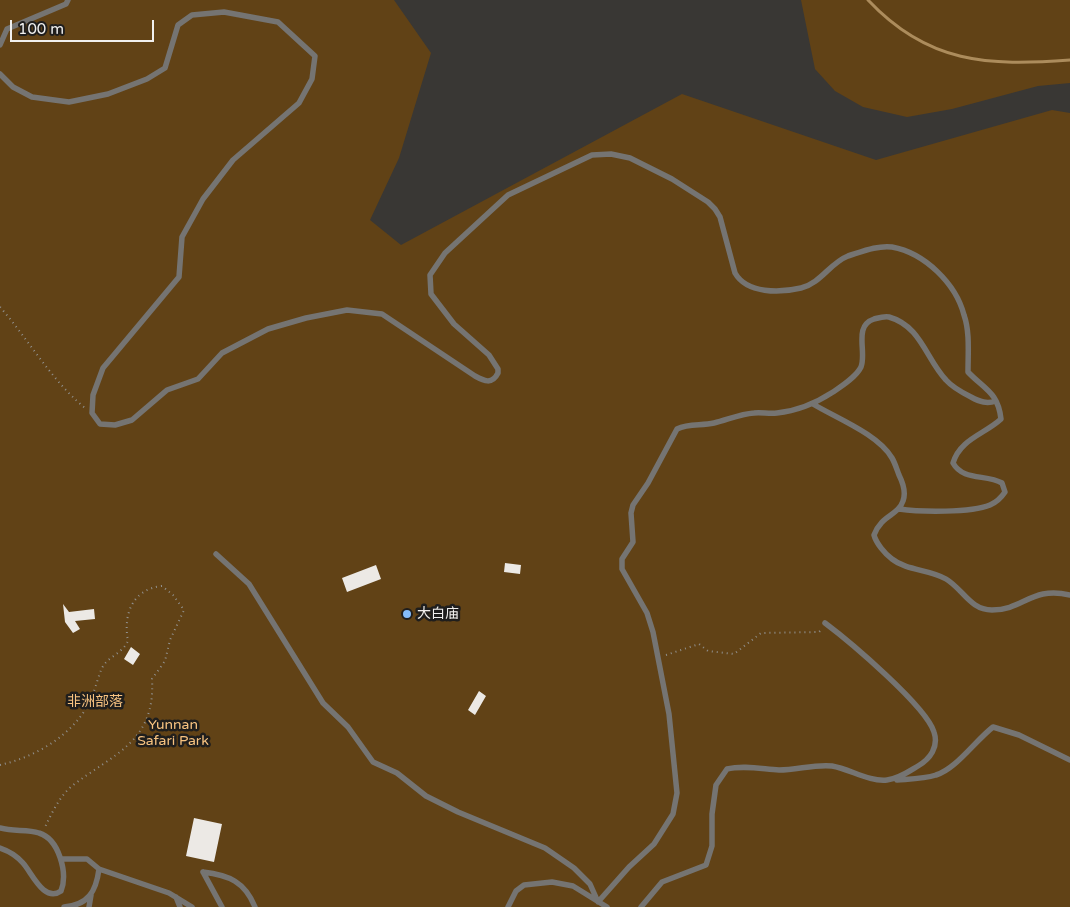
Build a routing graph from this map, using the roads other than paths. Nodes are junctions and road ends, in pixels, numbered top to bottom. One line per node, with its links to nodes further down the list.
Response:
1 (68, 0): 2 (lane)
2 (0, 45)
3 (0, 74): 4 (lane)
4 (996, 401): 5 (lane); 6 (lane)
5 (813, 404): 6 (lane); 18 (lane)
6 (899, 509): 8 (lane)
7 (216, 554): 18 (lane)
8 (1070, 595)
9 (824, 623): 11 (lane)
10 (1070, 760): 11 (lane)
11 (888, 780): 27 (lane)
12 (0, 828): 14 (lane)
13 (0, 848): 14 (lane)
14 (62, 859): 15 (lane)
15 (99, 869): 16 (lane); 17 (lane)
16 (91, 895): 19 (lane); 20 (lane)
17 (176, 897): 21 (lane); 22 (lane)
18 (598, 902): 25 (lane); 26 (lane)
19 (64, 907)
20 (89, 907)
21 (180, 907)
22 (192, 907)
23 (222, 907): 24 (lane)
24 (255, 907)
25 (508, 907)
26 (607, 907)
27 (641, 907)

